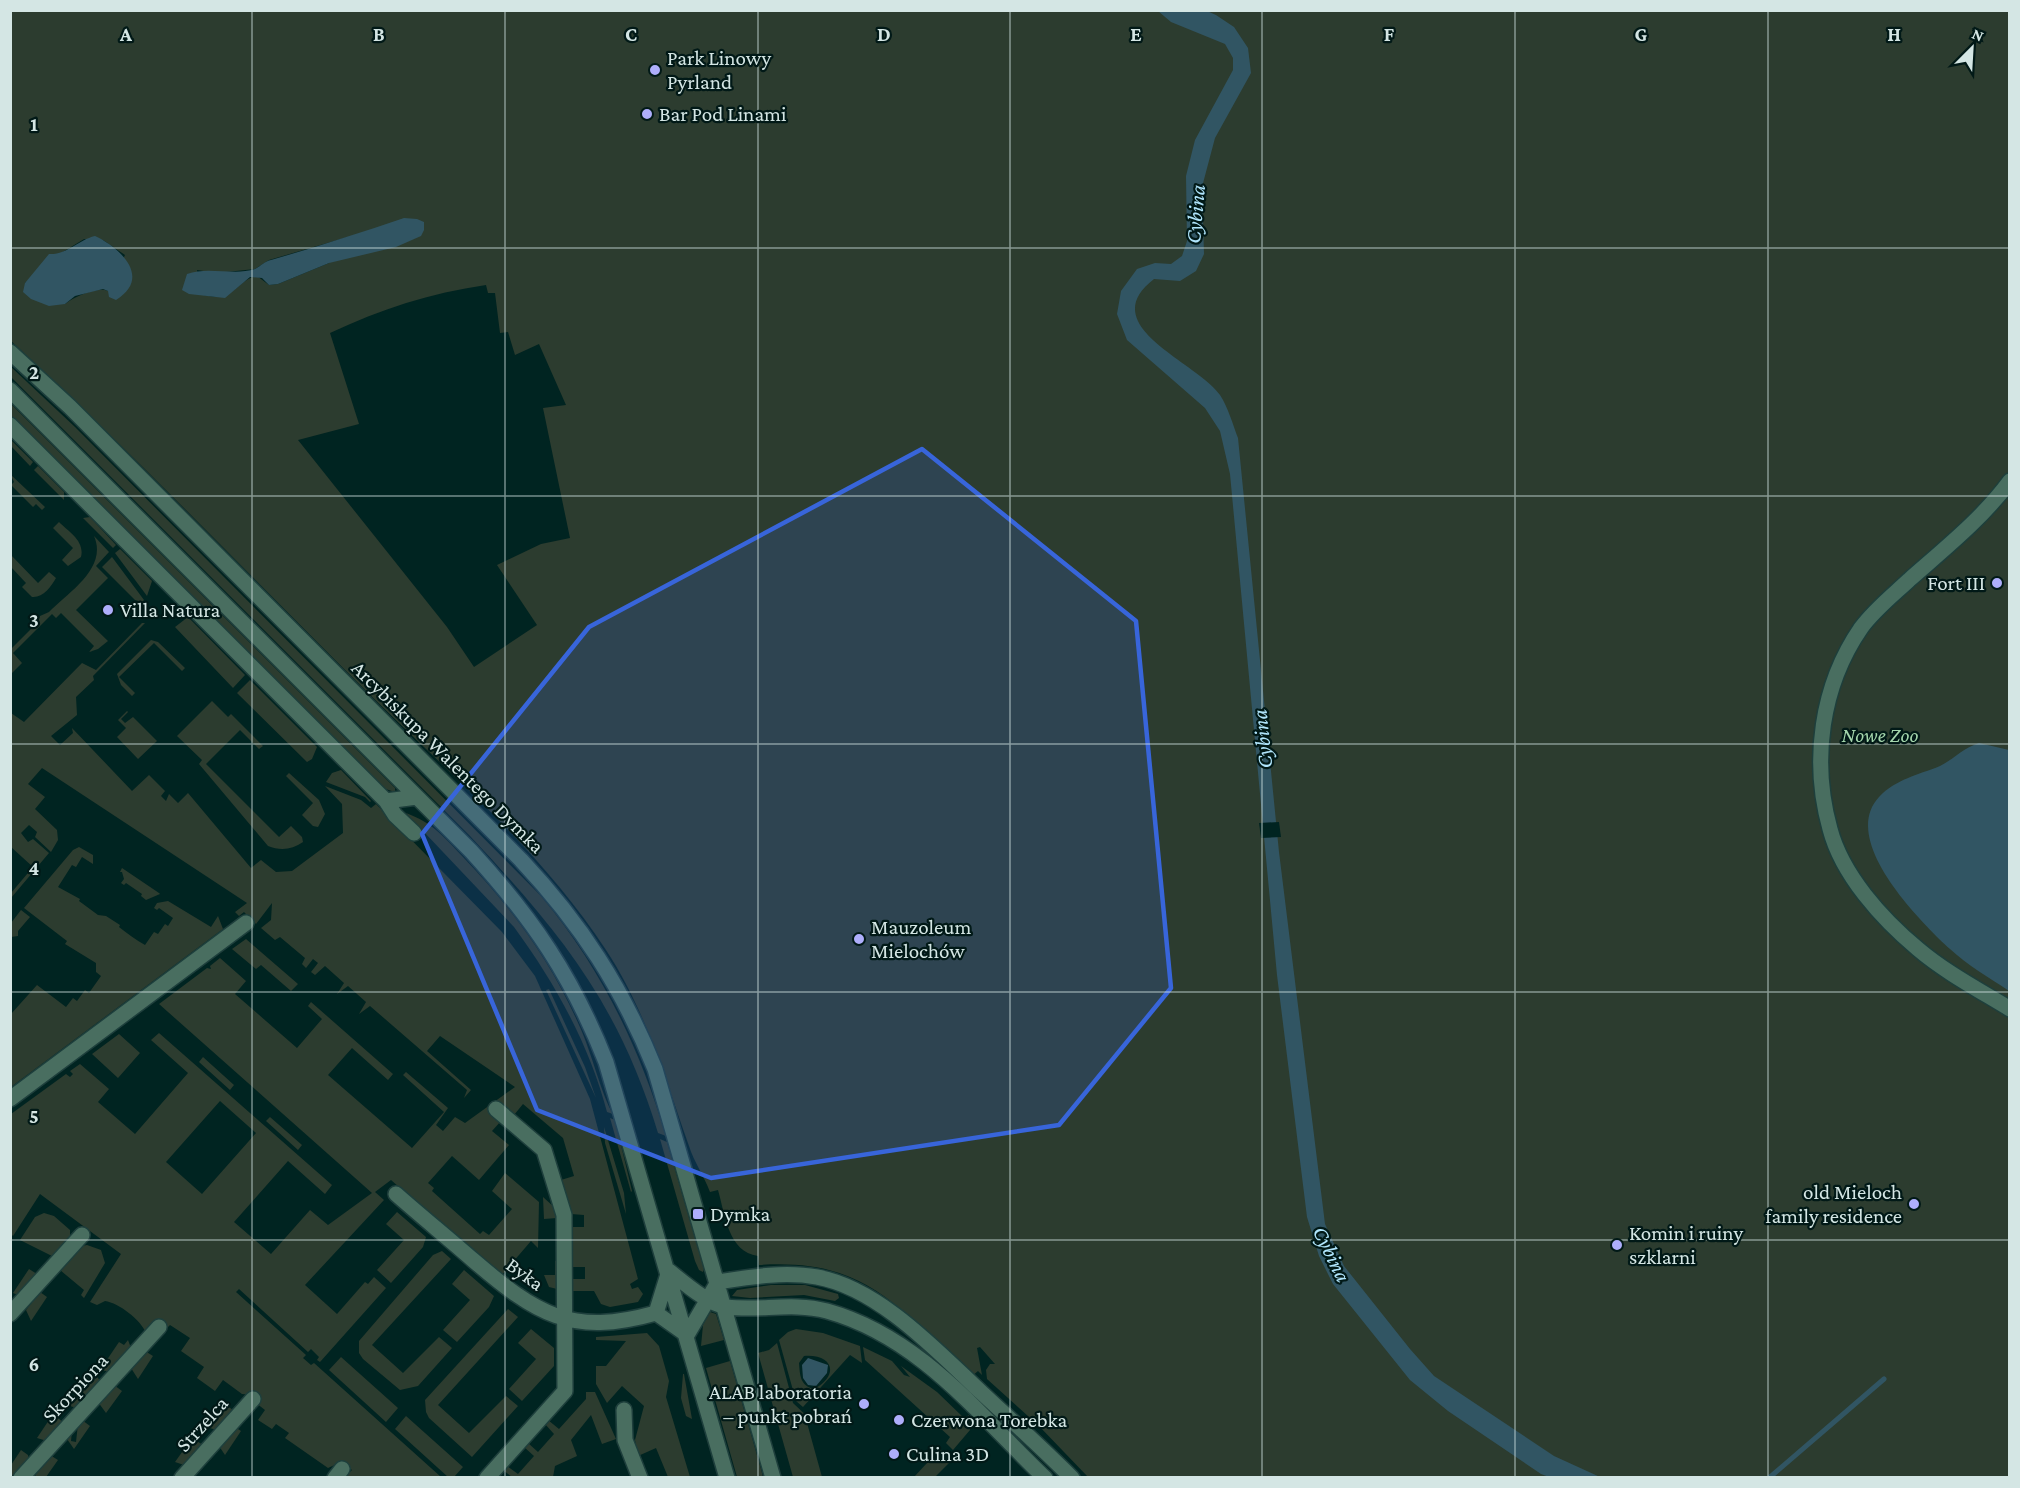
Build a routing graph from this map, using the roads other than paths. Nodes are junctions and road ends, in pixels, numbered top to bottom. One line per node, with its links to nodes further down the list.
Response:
1 (10, 352): 15 (street, Arcybiskupa Walentego Dymka)
2 (10, 390): 5 (street)
3 (10, 424): 6 (street)
4 (2010, 481): 9 (street)
5 (417, 797): 6 (street); 14 (street)
6 (386, 801): 7 (street)
7 (414, 833)
8 (246, 923): 10 (street)
9 (2010, 1009)
10 (10, 1099)
11 (496, 1109): 20 (street)
12 (396, 1194): 20 (street, Byka)
13 (82, 1235): 19 (street)
14 (669, 1271): 16 (street); 18 (street); 22 (street)
15 (718, 1282): 16 (street); 17 (street, Arcybiskupa Walentego Dymka); 32 (street)
16 (707, 1297): 17 (street); 22 (street)
17 (724, 1307): 30 (street, Arcybiskupa Walentego Dymka); 31 (street)
18 (656, 1313): 20 (street, Byka); 22 (street)
19 (10, 1314)
20 (565, 1319): 27 (street)
21 (159, 1327): 25 (street, Skorpiona)
22 (687, 1335): 29 (street)
23 (253, 1399): 26 (street, Strzelca)
24 (624, 1410): 28 (street)
25 (21, 1478)
26 (182, 1478)
27 (487, 1478)
28 (640, 1478)
29 (727, 1478)
30 (773, 1478)
31 (1045, 1478)
32 (1072, 1478)

